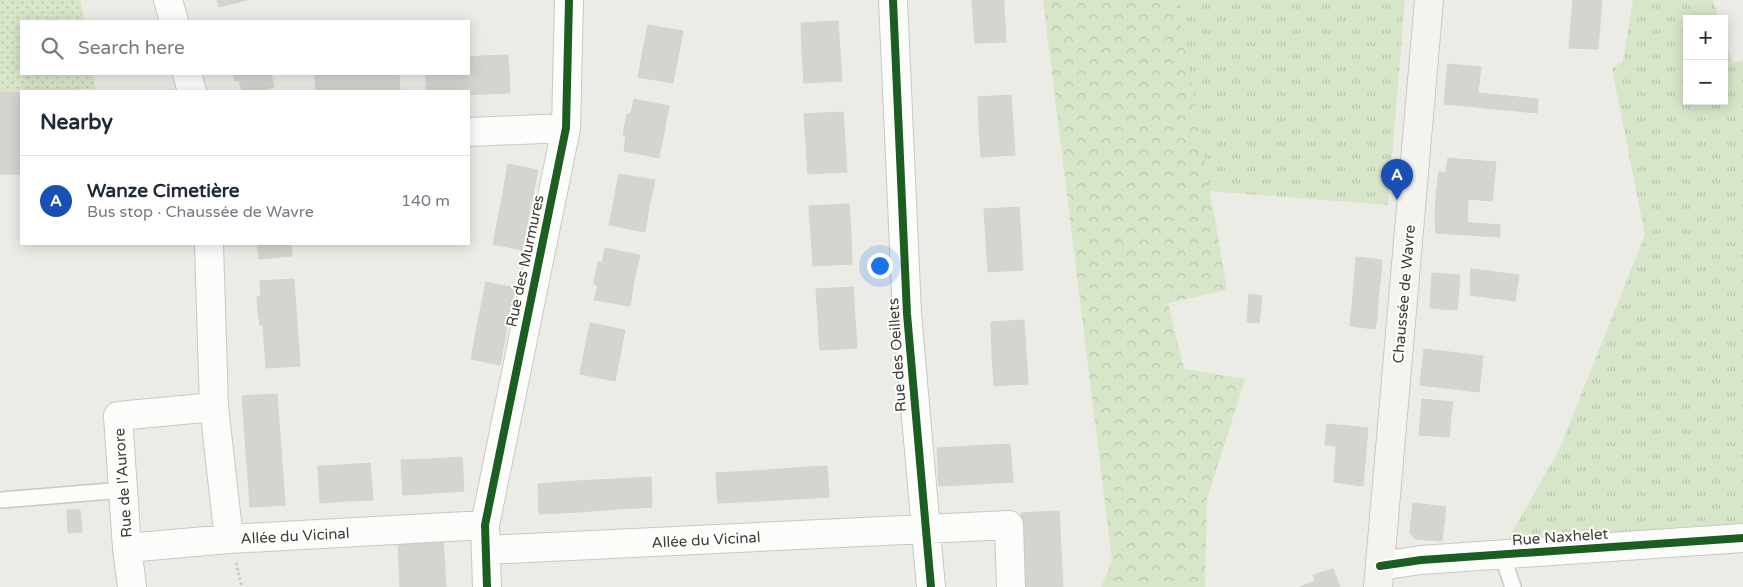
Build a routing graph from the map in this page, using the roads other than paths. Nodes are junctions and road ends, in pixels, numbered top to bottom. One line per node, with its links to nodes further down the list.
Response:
1 (168, 0): 5 (street)
2 (569, 0): 8 (street, Rue des Murmures)
3 (893, 0): 14 (street, Rue des Oeillets)
4 (1429, 0): 20 (main road, Chaussée de Wavre)
5 (174, 20)
6 (187, 75): 7 (street)
7 (192, 90)
8 (566, 128): 9 (street); 15 (street, Rue des Murmures)
9 (470, 132)
10 (208, 245): 11 (street)
11 (214, 407): 12 (street, Rue de l'Aurore); 17 (street)
12 (123, 490): 13 (lane); 18 (street, Rue de l'Aurore)
13 (2, 500)
14 (926, 530): 15 (street, Allée du Vicinal); 23 (street, Rue des Oeillets); 24 (street)
15 (485, 538): 17 (street, Allée du Vicinal); 22 (street)
16 (1743, 538): 19 (street, Rue Naxhelet)
17 (229, 539): 18 (street, Allée du Vicinal)
18 (127, 548): 21 (street, Rue de l'Aurore)
19 (1502, 555): 20 (street, Rue Naxhelet); 25 (lane)
20 (1379, 577)
21 (132, 587)
22 (487, 587)
23 (931, 587)
24 (1011, 587)
25 (1514, 587)

